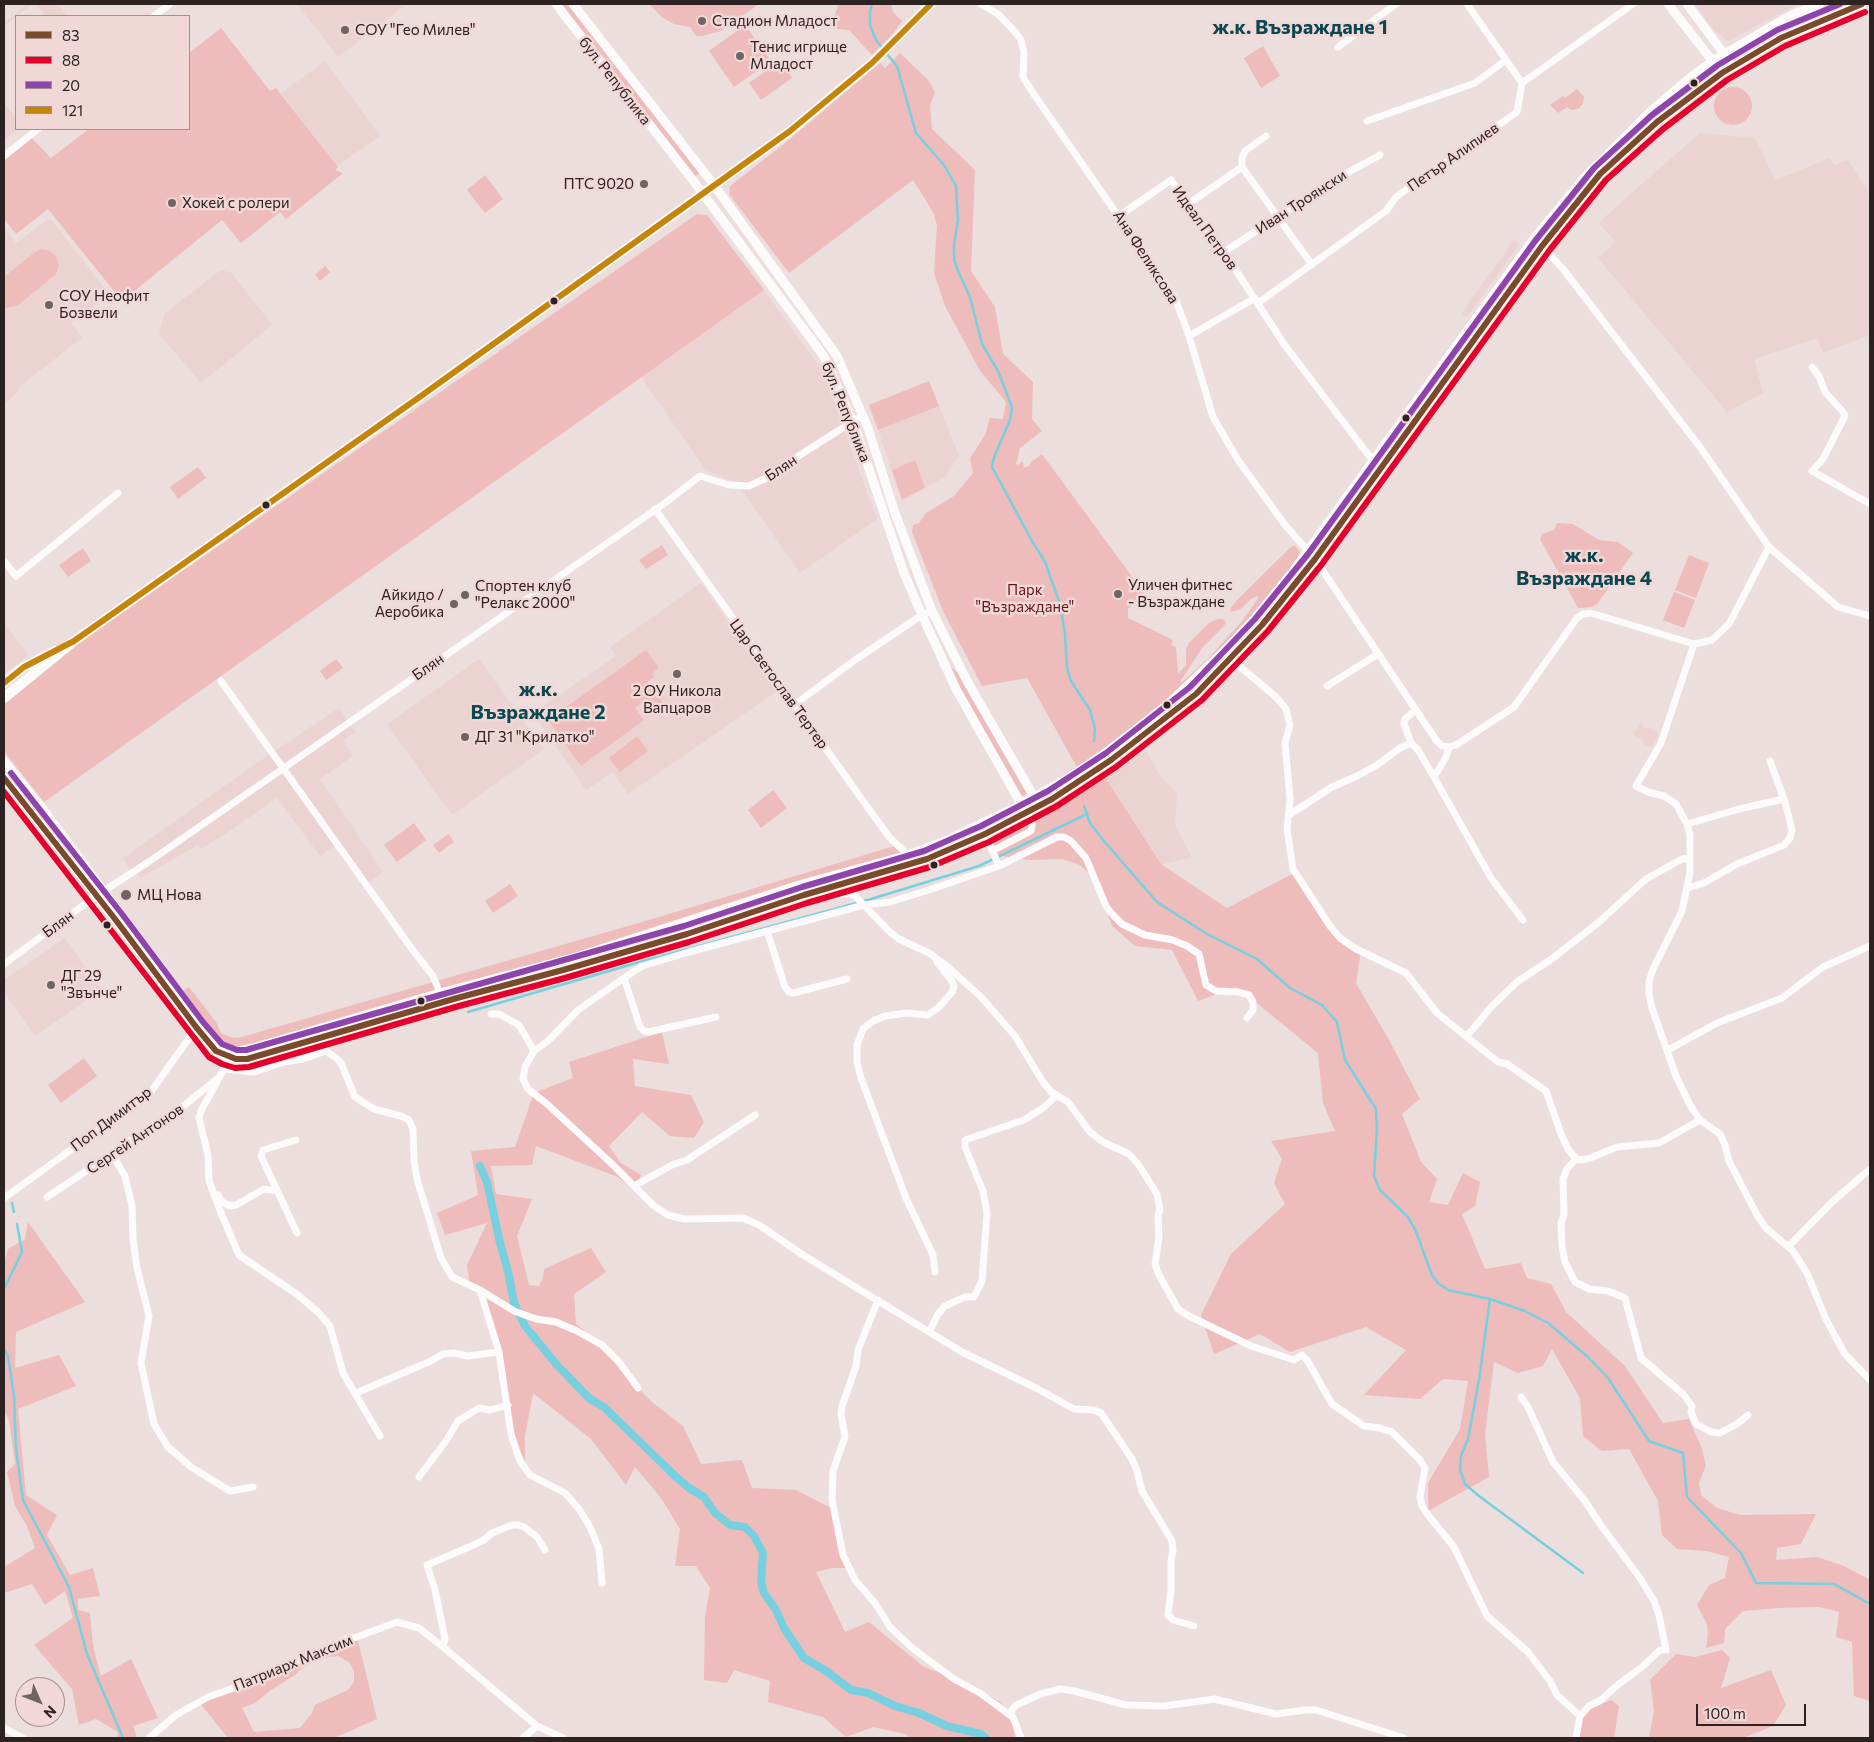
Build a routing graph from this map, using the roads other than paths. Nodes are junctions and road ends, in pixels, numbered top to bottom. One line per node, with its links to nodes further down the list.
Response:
1 (170, 4): 13 (street)
2 (556, 4): 30 (street, бул. Република)
3 (573, 4): 29 (street, бул. Република)
4 (931, 4): 29 (main road)
5 (981, 4): 32 (street, Ана Феликсова)
6 (1396, 4): 16 (street)
7 (1467, 4): 18 (street)
8 (1633, 4): 22 (street)
9 (1668, 4): 19 (street)
10 (1687, 4): 17 (street)
11 (1820, 4): 14 (street)
12 (1862, 4): 15 (street)
13 (155, 15)
14 (1792, 15): 15 (street); 17 (street)
15 (1798, 30): 20 (street)
16 (1338, 47)
17 (1724, 54): 19 (street); 20 (street)
18 (1506, 60): 22 (street); 23 (street)
19 (1713, 61): 21 (street); 42 (street)
20 (1733, 66): 21 (street)
21 (1722, 73): 34 (street)
22 (1522, 83): 36 (street, Петър Алипиев)
23 (1367, 121)
24 (37, 130): 27 (street)
25 (1266, 136): 28 (street)
26 (1380, 155): 33 (street, Иван Троянски)
27 (4, 156)
28 (1242, 167): 31 (street); 33 (street)
29 (714, 185): 30 (main road); 40 (street, бул. Република)
30 (702, 193): 41 (street, бул. Република); 53 (main road)
31 (1188, 204): 32 (street, Идеал Петров); 35 (street, Идеал Петров)
32 (1119, 216): 38 (street, Ана Феликсова)
33 (1278, 217): 35 (street, Иван Троянски); 36 (street)
34 (1542, 246): 46 (street); 48 (street)
35 (1224, 252): 37 (street, Идеал Петров)
36 (1312, 265): 37 (street, Петър Алипиев)
37 (1256, 300): 38 (street, Петър Алипиев); 42 (street, Идеал Петров)
38 (1189, 336): 47 (street, Ана Феликсова)
39 (1812, 367): 44 (street)
40 (863, 415): 41 (street, Блян); 50 (street, бул. Република)
41 (852, 421): 45 (street, Блян); 51 (street, бул. Република)
42 (1373, 461): 47 (street)
43 (118, 492): 49 (street)
44 (1870, 504)
45 (655, 510): 61 (street, Цар Светослав Тертер); 67 (street, Блян)
46 (1770, 547): 52 (street); 54 (street)
47 (1307, 552): 48 (street, Ана Феликсова); 70 (street)
48 (1315, 559): 55 (street, Ана Феликсова); 56 (street)
49 (4, 561)
50 (932, 611): 51 (street); 70 (street, бул. Република)
51 (922, 615): 61 (street); 72 (street, бул. Република)
52 (1870, 616)
53 (74, 641): 58 (main road); 60 (main road)
54 (1694, 644): 64 (street); 76 (street)
55 (1378, 654): 59 (street); 62 (street, Ана Феликсова)
56 (1231, 659): 73 (street); 75 (street)
57 (221, 681): 67 (street)
58 (4, 683)
59 (1328, 686)
60 (4, 698)
61 (794, 705): 78 (street, Цар Светослав Тертер)
62 (1416, 710): 63 (street); 64 (street, Ана Феликсова)
63 (1410, 743): 68 (street); 75 (street)
64 (1449, 747): 68 (street)
65 (4, 761): 83 (street)
66 (1770, 761): 71 (street)
67 (283, 768): 83 (street, Блян); 92 (street)
68 (1434, 776): 85 (street)
69 (4, 778): 83 (street)
70 (1034, 797): 72 (street); 73 (street, бул. Република)
71 (1784, 799): 76 (street); 81 (street)
72 (1022, 804): 74 (street, бул. Република); 78 (street)
73 (1040, 806): 74 (street)
74 (1027, 813): 77 (street); 79 (street)
75 (1289, 815): 97 (street)
76 (1687, 824): 80 (street)
77 (985, 834): 79 (street); 82 (street)
78 (908, 855): 92 (street)
79 (996, 858): 84 (street); 95 (street)
80 (1690, 858): 81 (street); 97 (street)
81 (1687, 888): 98 (street)
82 (817, 892): 84 (street); 100 (street)
83 (100, 893): 89 (street, Блян); 96 (street)
84 (862, 903): 86 (street); 88 (street)
85 (1523, 920)
86 (767, 931): 90 (street); 91 (street)
87 (1870, 946): 98 (street)
88 (929, 953): 103 (street); 117 (street)
89 (4, 964)
90 (624, 978): 94 (street); 99 (street)
91 (847, 979)
92 (440, 992): 100 (street)
93 (491, 1014): 99 (street)
94 (716, 1017)
95 (1248, 1018)
96 (198, 1024): 100 (street); 114 (street, Поп Димитър)
97 (1467, 1036): 108 (street)
98 (1668, 1050): 105 (street)
99 (534, 1051): 110 (street)
100 (232, 1055): 101 (street)
101 (224, 1069): 102 (street); 118 (street)
102 (220, 1076): 107 (street, Сергей Антонов); 111 (street)
103 (1057, 1095): 120 (street); 136 (street)
104 (755, 1115): 110 (street)
105 (1700, 1120): 108 (street); 116 (street)
106 (296, 1140): 112 (street)
107 (112, 1154): 113 (street, Сергей Антонов); 130 (street)
108 (1576, 1159): 127 (street)
109 (1870, 1169): 116 (street)
110 (634, 1186): 119 (street)
111 (213, 1189): 112 (street); 124 (street)
112 (276, 1191): 115 (street)
113 (47, 1197)
114 (4, 1198)
115 (297, 1234)
116 (1789, 1246): 122 (street)
117 (935, 1272)
118 (480, 1290): 121 (street); 123 (street)
119 (878, 1300): 120 (street); 135 (street)
120 (929, 1332): 133 (street)
121 (499, 1352): 124 (street); 126 (street)
122 (1870, 1380)
123 (638, 1388)
124 (356, 1393): 128 (street)
125 (1521, 1397): 136 (street)
126 (508, 1405): 129 (street); 132 (street)
127 (1748, 1414)
128 (380, 1436)
129 (419, 1477)
130 (253, 1487)
131 (544, 1550): 134 (street)
132 (602, 1583)
133 (1194, 1626)
134 (443, 1646): 137 (street, Патриарх Максим); 140 (street, Патриарх Максим)
135 (1011, 1716): 143 (street); 144 (street)
136 (1580, 1716): 145 (street)
137 (538, 1726): 141 (street); 142 (street, Патриарх Максим)
138 (4, 1728): 139 (street)
139 (23, 1738)
140 (149, 1738)
141 (523, 1738)
142 (563, 1738)
143 (1021, 1738)
144 (1404, 1738)
145 (1576, 1738)

